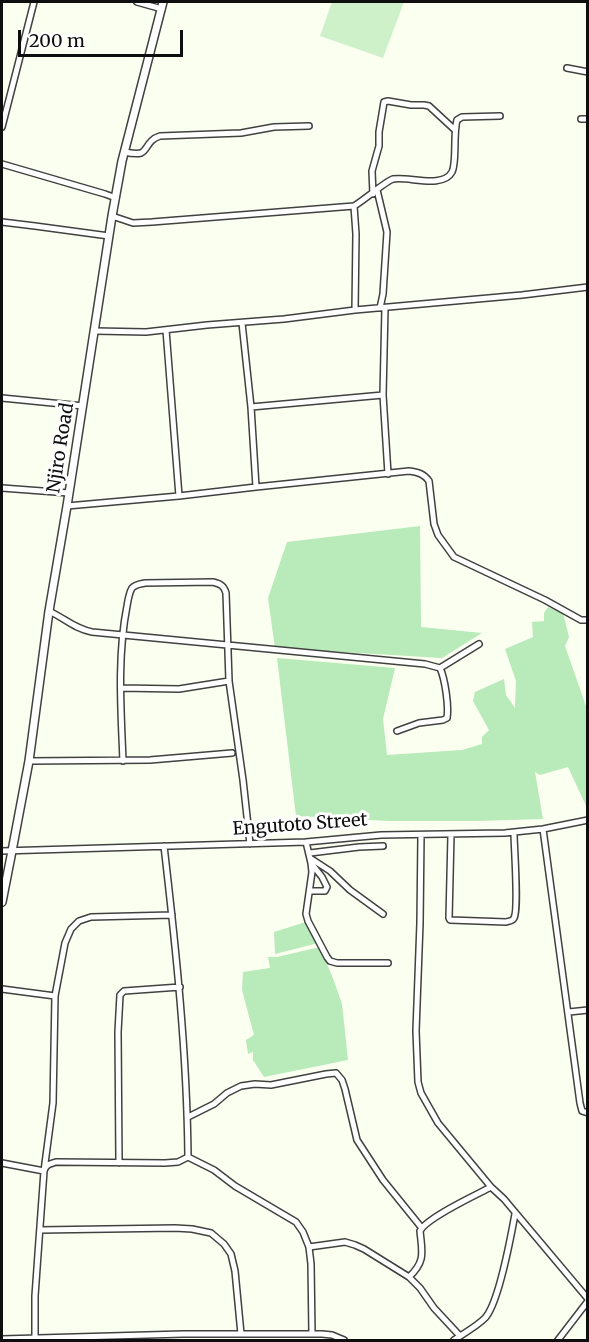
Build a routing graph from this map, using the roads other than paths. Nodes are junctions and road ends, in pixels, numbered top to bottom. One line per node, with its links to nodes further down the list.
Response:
1 (34, 2): 8 (street)
2 (137, 2): 3 (street)
3 (163, 5): 10 (street, Njiro Road)
4 (567, 68): 5 (street)
5 (588, 72)
6 (500, 116): 9 (street)
7 (309, 126): 10 (street)
8 (2, 127)
9 (455, 130): 12 (street); 12 (street)
10 (124, 152): 13 (street, Njiro Road)
11 (2, 164): 13 (street)
12 (375, 192): 14 (street); 19 (street)
13 (116, 198): 15 (street, Njiro Road)
14 (354, 206): 15 (street); 20 (street)
15 (112, 216): 17 (street, Njiro Road)
16 (2, 222): 17 (street)
17 (109, 236): 23 (street, Njiro Road)
18 (588, 287): 19 (street)
19 (383, 308): 20 (street); 24 (street)
20 (356, 310): 21 (street)
21 (242, 323): 22 (street); 27 (street)
22 (166, 330): 23 (street); 32 (street)
23 (95, 332): 26 (street, Njiro Road)
24 (383, 395): 27 (street); 28 (street)
25 (2, 398): 26 (street)
26 (83, 406): 31 (street, Njiro Road)
27 (251, 407): 29 (street)
28 (388, 474): 29 (street); 35 (street)
29 (256, 487): 32 (street)
30 (2, 488): 31 (street)
31 (69, 493): 33 (street, Njiro Road)
32 (179, 496): 33 (street)
33 (67, 506): 34 (street, Njiro Road)
34 (49, 610): 36 (street); 44 (street, Njiro Road)
35 (588, 620)
36 (122, 635): 38 (street); 38 (street); 41 (street)
37 (479, 644): 39 (street)
38 (228, 645): 39 (street); 40 (street)
39 (440, 668): 42 (street)
40 (229, 681): 41 (street); 52 (street)
41 (121, 688): 45 (street)
42 (397, 731)
43 (232, 753): 45 (street)
44 (29, 761): 45 (street); 55 (street, Njiro Road)
45 (123, 761)
46 (588, 820): 47 (street, Engutoto Street)
47 (543, 829): 48 (street, Engutoto Street); 67 (street)
48 (514, 833): 50 (street, Engutoto Street); 50 (street)
49 (421, 835): 50 (street, Engutoto Street); 51 (street, Engutoto Street); 74 (street)
50 (451, 835)
51 (306, 842): 52 (street, Engutoto Street); 57 (street)
52 (250, 844): 53 (street, Engutoto Street)
53 (164, 846): 55 (street, Engutoto Street); 61 (street)
54 (383, 846): 57 (street)
55 (12, 851): 56 (street, Engutoto Street); 59 (street, Njiro Road)
56 (2, 852)
57 (310, 858): 58 (street); 58 (street); 60 (street)
58 (310, 891): 62 (street)
59 (2, 902)
60 (383, 914)
61 (172, 915): 63 (street); 65 (street)
62 (388, 963)
63 (180, 987): 69 (street); 72 (street)
64 (2, 989): 65 (street)
65 (56, 996): 73 (street)
66 (588, 1010): 67 (street)
67 (569, 1012): 68 (street)
68 (588, 1113)
69 (188, 1117): 70 (street); 76 (street)
70 (188, 1157): 72 (street); 78 (street)
71 (2, 1163): 73 (street)
72 (119, 1163): 73 (street)
73 (44, 1171): 77 (street)
74 (491, 1186): 75 (street); 76 (street)
75 (515, 1214): 80 (street); 83 (street)
76 (421, 1227): 79 (street)
77 (40, 1230): 81 (street); 85 (street)
78 (309, 1247): 79 (street); 82 (street)
79 (409, 1277): 83 (street)
80 (588, 1300): 89 (street)
81 (241, 1334): 82 (street); 84 (street)
82 (312, 1334): 87 (street)
83 (460, 1336): 88 (street)
84 (173, 1337): 85 (street)
85 (35, 1338): 86 (street)
86 (2, 1339)
87 (344, 1341)
88 (454, 1341)
89 (558, 1341)

